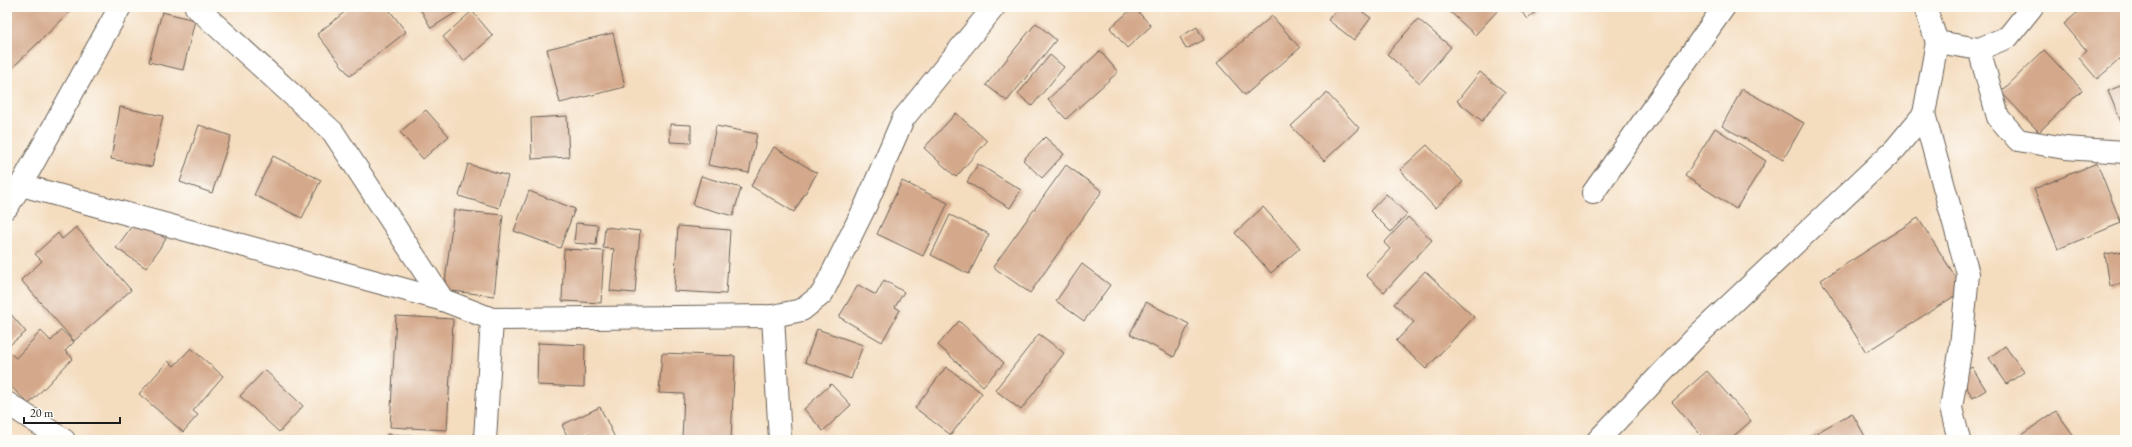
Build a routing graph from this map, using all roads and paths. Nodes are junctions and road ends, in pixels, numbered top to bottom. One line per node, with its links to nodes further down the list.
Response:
1 (120, 7): 11 (street)
2 (196, 7): 14 (street)
3 (994, 7): 15 (street)
4 (1724, 7): 12 (street)
5 (1925, 7): 7 (street)
6 (2032, 7): 8 (street)
7 (1937, 42): 8 (street); 9 (street)
8 (1979, 49): 10 (street)
9 (1924, 114): 21 (street); 22 (street)
10 (2125, 152)
11 (22, 185): 13 (street); 14 (street)
12 (1593, 193)
13 (7, 207)
14 (443, 300): 16 (street)
15 (773, 316): 16 (street); 20 (street)
16 (492, 319): 19 (street)
17 (7, 403): 18 (street)
18 (64, 440)
19 (485, 440)
20 (780, 440)
21 (1598, 440)
22 (1959, 440)

